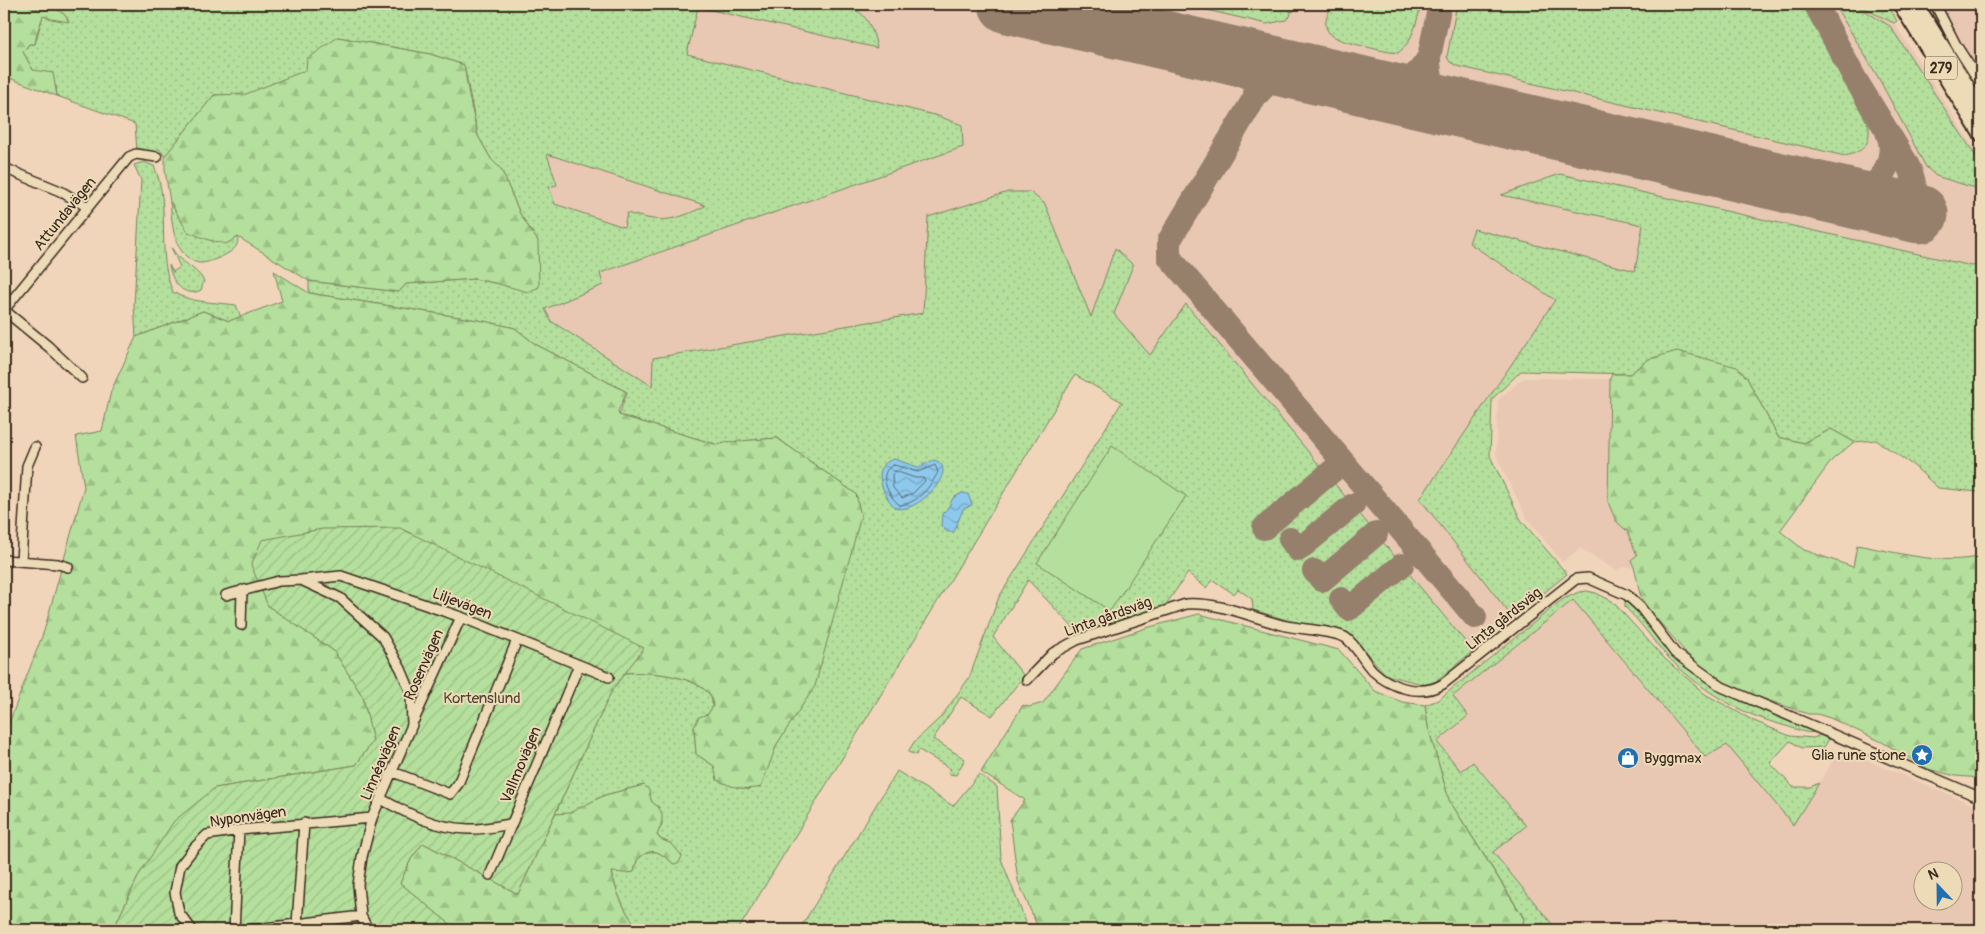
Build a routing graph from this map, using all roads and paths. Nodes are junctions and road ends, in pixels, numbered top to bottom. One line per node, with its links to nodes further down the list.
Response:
1 (1901, 4): 6 (main road, 279)
2 (1915, 4): 5 (main road, 279)
3 (1935, 4): 4 (street)
4 (1981, 84)
5 (1981, 110)
6 (1981, 133)
7 (157, 157): 9 (street, Attundavägen)
8 (4, 168): 9 (street)
9 (88, 207): 10 (street, Attundavägen)
10 (82, 378)
11 (35, 447): 13 (street)
12 (4, 560): 13 (street)
13 (21, 561): 14 (street)
14 (68, 567)
15 (301, 580): 16 (street, Linnéavägen); 18 (street, Liljevägen); 24 (street, Linnéavägen)
16 (242, 590): 17 (street, Linnéavägen); 19 (street)
17 (226, 595)
18 (461, 617): 20 (street, Liljevägen); 24 (street, Rosenvägen)
19 (241, 625)
20 (517, 640): 21 (street, Liljevägen); 25 (street)
21 (579, 666): 22 (street, Liljevägen); 30 (street, Vallmovägen)
22 (609, 678)
23 (1027, 680): 26 (street, Linta gårdsväg)
24 (412, 725): 25 (street, Linnéavägen)
25 (393, 772): 27 (street, Linnéavägen)
26 (1981, 798)
27 (381, 799): 28 (street, Linnéavägen); 30 (street)
28 (372, 818): 29 (street, Nyponvägen); 33 (street, Linnéavägen)
29 (304, 823): 31 (street, Nyponvägen); 34 (street)
30 (511, 824): 32 (street, Vallmovägen)
31 (239, 830): 35 (street, Nyponvägen); 36 (street)
32 (490, 875)
33 (361, 916): 34 (street); 38 (street, Linnéavägen)
34 (297, 924): 37 (street)
35 (192, 930)
36 (234, 930)
37 (248, 930)
38 (368, 930)

